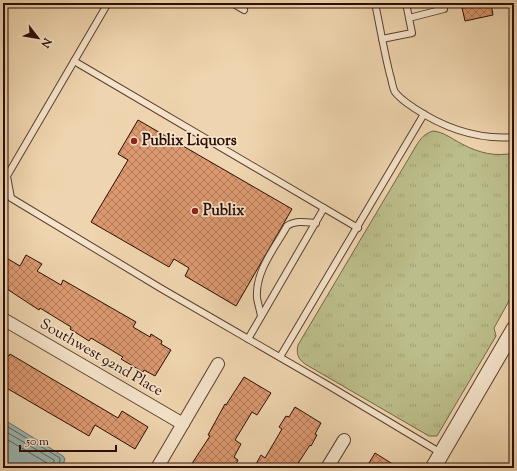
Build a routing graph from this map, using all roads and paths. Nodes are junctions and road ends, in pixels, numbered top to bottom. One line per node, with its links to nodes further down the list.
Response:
1 (108, 3): 9 (lane)
2 (232, 3): 6 (lane)
3 (375, 3): 8 (lane)
4 (406, 3): 7 (lane)
5 (442, 3): 7 (lane)
6 (244, 10)
7 (409, 18): 8 (lane)
8 (382, 39): 10 (lane)
9 (74, 61): 12 (lane); 18 (lane)
10 (424, 114): 11 (lane); 14 (lane)
11 (514, 137)
12 (324, 208): 13 (lane); 14 (lane)
13 (316, 223): 15 (lane); 15 (lane)
14 (358, 228): 19 (lane)
15 (261, 316): 18 (lane)
16 (3, 319): 21 (street, Southwest 92nd Place)
17 (514, 329): 23 (street)
18 (248, 338): 19 (lane)
19 (280, 357): 23 (lane)
20 (218, 364): 21 (street)
21 (183, 424): 24 (street)
22 (344, 440): 25 (street)
23 (442, 453): 26 (street)
24 (157, 468)
25 (327, 468)
26 (433, 468)

